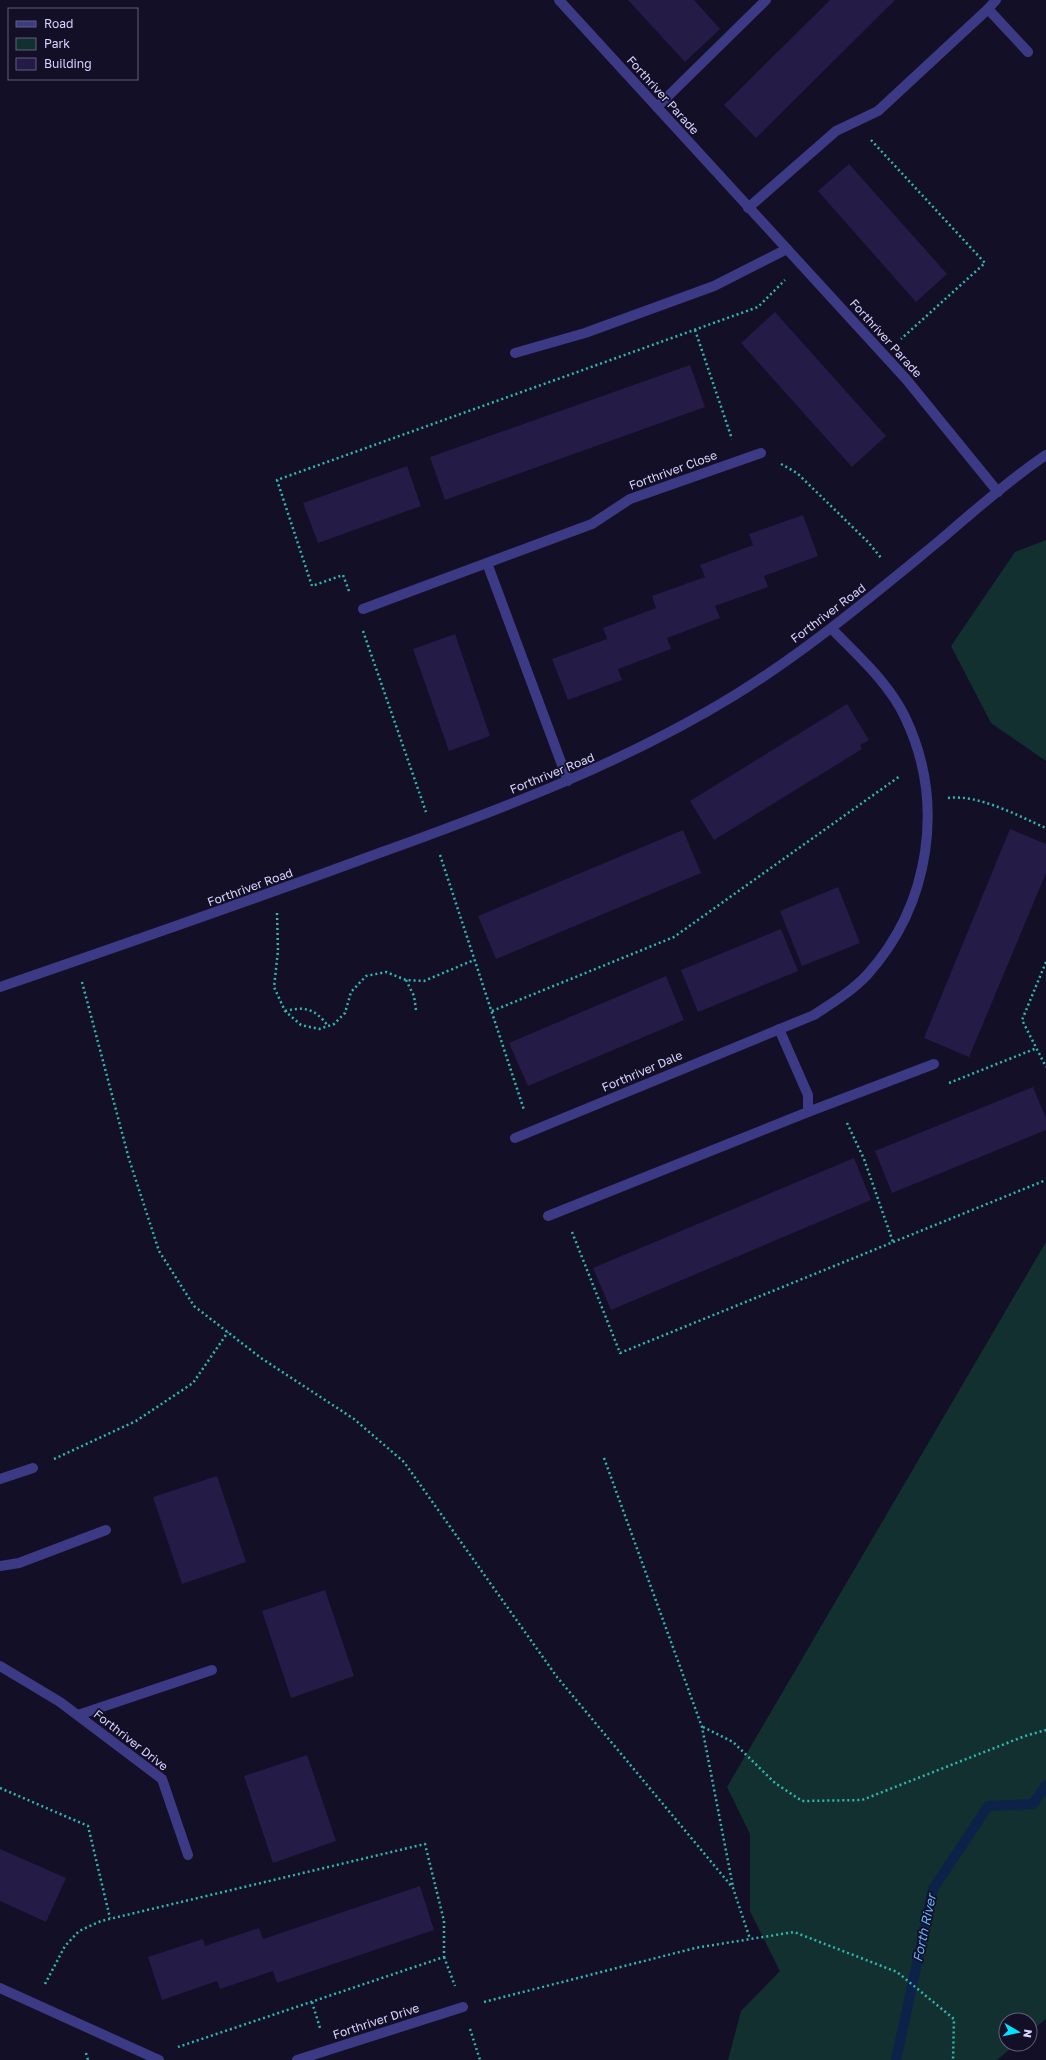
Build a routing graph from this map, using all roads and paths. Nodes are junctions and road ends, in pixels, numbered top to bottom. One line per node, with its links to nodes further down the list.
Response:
1 (559, 0): 6 (street, Forthriver Parade)
2 (766, 0): 6 (street)
3 (996, 0): 4 (street)
4 (988, 9): 5 (street); 7 (street)
5 (1028, 52)
6 (657, 107): 8 (street, Forthriver Parade)
7 (854, 122): 8 (street); 13 (path)
8 (748, 208): 9 (street, Forthriver Parade)
9 (787, 249): 10 (street, Forthriver Parade); 12 (street)
10 (801, 265): 11 (path); 13 (street, Forthriver Parade)
11 (695, 330): 16 (path); 20 (path)
12 (515, 353)
13 (884, 355): 17 (street, Forthriver Parade)
14 (761, 454): 16 (street, Forthriver Close); 18 (path)
15 (1046, 455): 17 (street, Forthriver Road)
16 (740, 460): 19 (street, Forthriver Close)
17 (998, 492): 23 (street, Forthriver Road)
18 (868, 542)
19 (487, 563): 21 (street, Forthriver Close); 25 (street)
20 (351, 597)
21 (363, 609)
22 (361, 626): 28 (path)
23 (832, 629): 24 (street, Forthriver Dale); 25 (street, Forthriver Road)
24 (921, 764): 37 (path); 39 (street, Forthriver Dale)
25 (568, 782): 28 (street, Forthriver Road)
26 (957, 797): 27 (path)
27 (1046, 828)
28 (433, 834): 29 (street, Forthriver Road); 30 (path)
29 (277, 891): 31 (street, Forthriver Road); 36 (path)
30 (474, 960): 33 (path); 37 (path)
31 (76, 961): 34 (street, Forthriver Road); 50 (path)
32 (1046, 962): 41 (path)
33 (406, 980): 35 (path); 38 (path)
34 (0, 987)
35 (416, 1010)
36 (285, 1011): 38 (path); 38 (path)
37 (492, 1011): 44 (path)
38 (328, 1026)
39 (779, 1029): 42 (street); 44 (street, Forthriver Dale)
40 (934, 1064): 42 (street)
41 (1046, 1067)
42 (808, 1112): 47 (street)
43 (847, 1123): 49 (path)
44 (531, 1132): 45 (street, Forthriver Dale)
45 (516, 1138)
46 (1046, 1180): 49 (path)
47 (563, 1210): 48 (street); 49 (path)
48 (548, 1216)
49 (893, 1242)
50 (228, 1332): 52 (path); 63 (path)
51 (604, 1458): 59 (path)
52 (33, 1468): 53 (street)
53 (0, 1479)
54 (106, 1530): 55 (street)
55 (0, 1566)
56 (0, 1666): 58 (street, Forthriver Drive)
57 (212, 1670): 58 (street, Forthriver Drive)
58 (78, 1715): 62 (street, Forthriver Drive)
59 (702, 1727): 60 (path); 63 (path)
60 (1046, 1730)
61 (0, 1788): 64 (path)
62 (188, 1855)
63 (733, 1888): 65 (path)
64 (110, 1918): 66 (path); 69 (path)
65 (750, 1939): 70 (path); 75 (path)
66 (444, 1957): 68 (path); 70 (path)
67 (0, 1988): 69 (street)
68 (312, 2002): 71 (path); 72 (path)
69 (36, 2004): 72 (street)
70 (463, 2007): 73 (street, Forthriver Drive); 74 (path)
71 (317, 2018)
72 (155, 2058)
73 (297, 2060)
74 (480, 2060)
75 (953, 2060)

